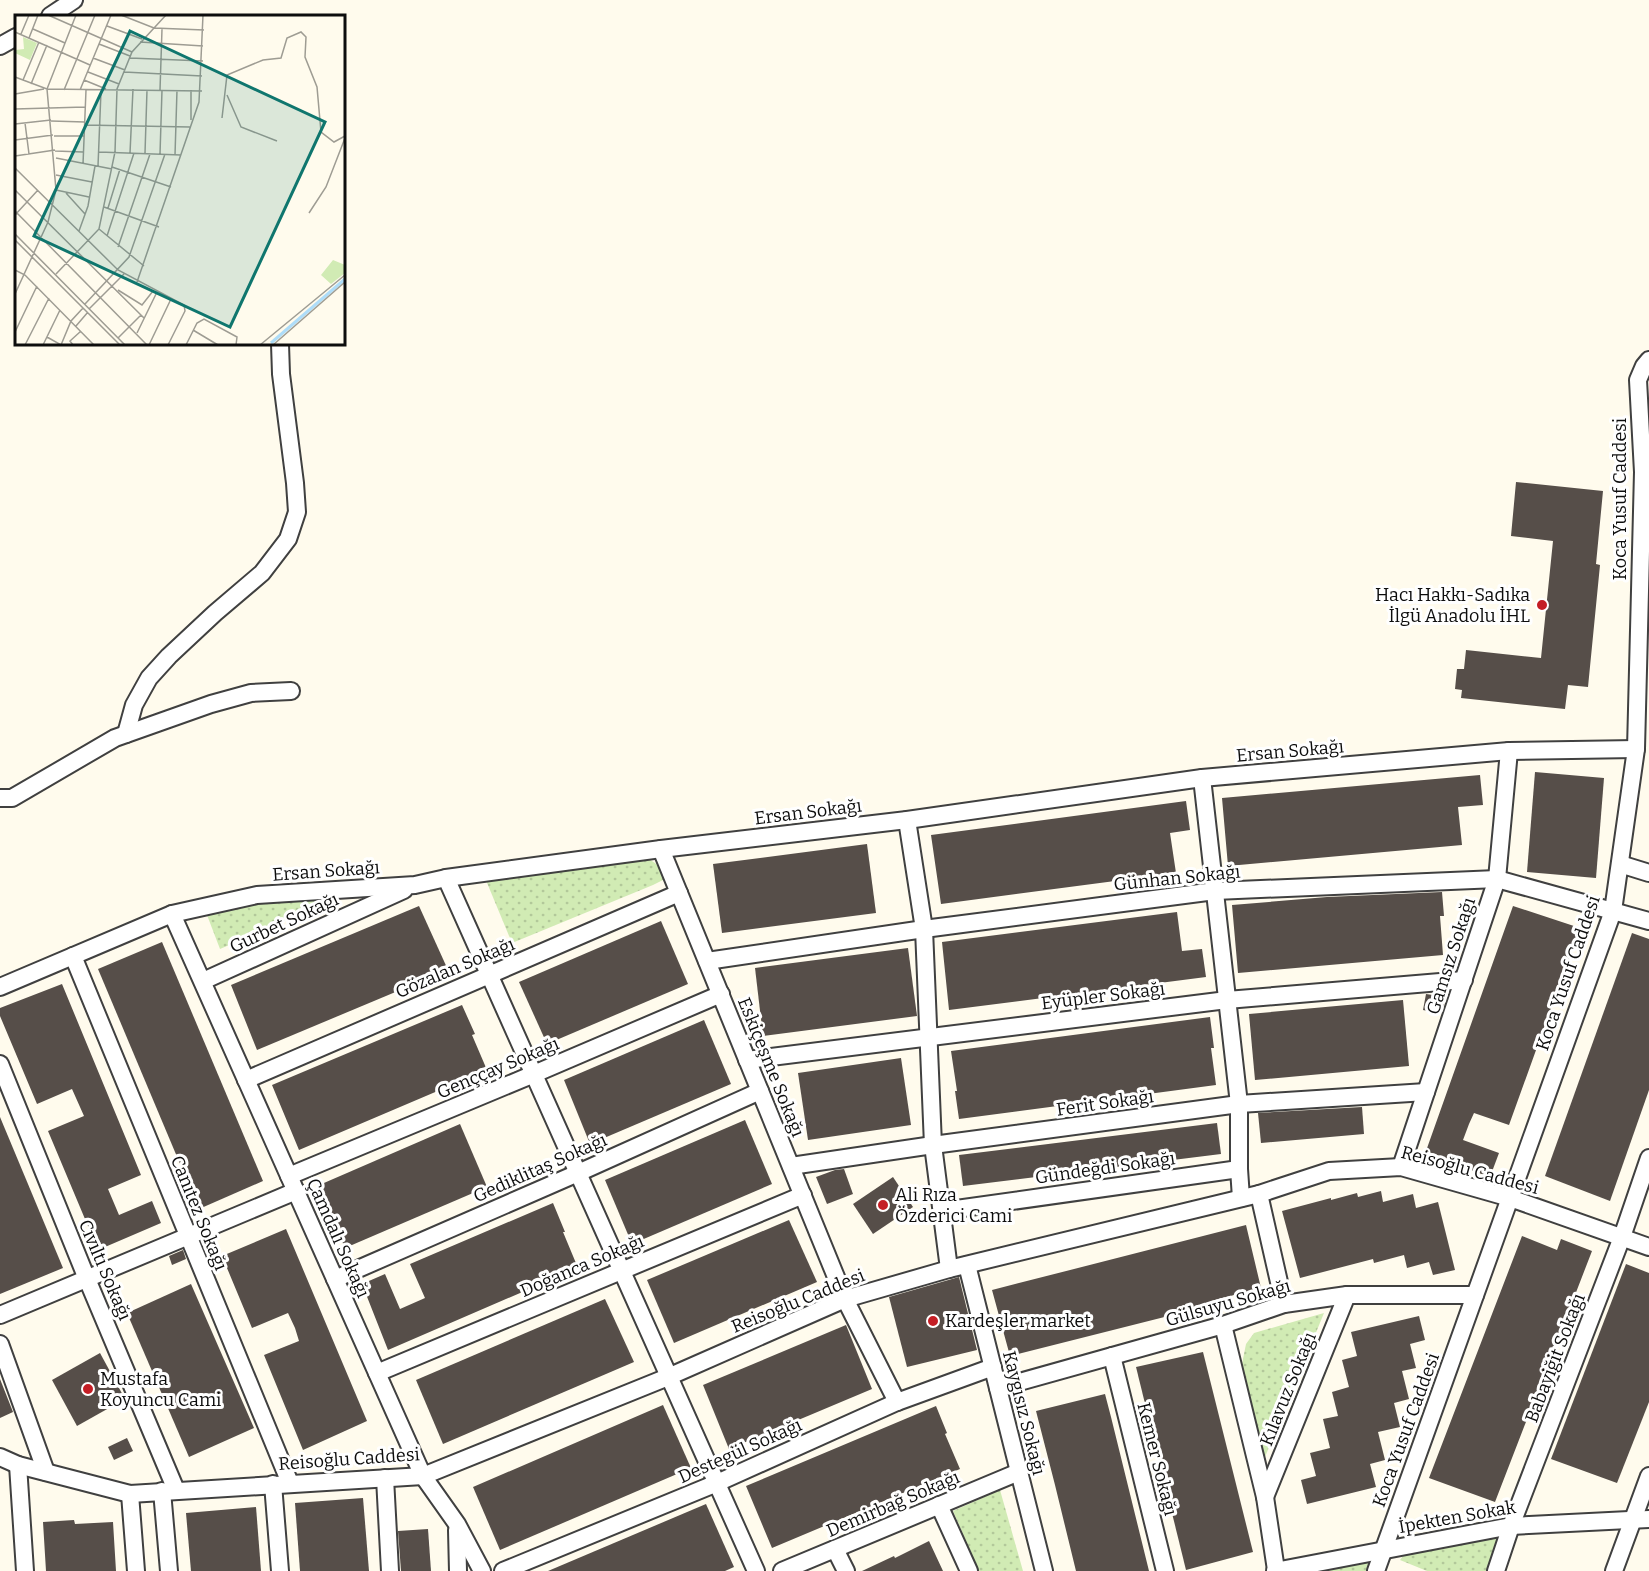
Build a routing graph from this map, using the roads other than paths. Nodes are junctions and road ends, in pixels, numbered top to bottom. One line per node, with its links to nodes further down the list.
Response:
1 (74, 0): 2 (street)
2 (52, 15)
3 (15, 38): 4 (street)
4 (0, 46)
5 (280, 345): 11 (street)
6 (1649, 360): 7 (street, Koca Yusuf Caddesi)
7 (1646, 472): 8 (street, Koca Yusuf Caddesi)
8 (1645, 587): 9 (street, Koca Yusuf Caddesi)
9 (1644, 617): 12 (street, Koca Yusuf Caddesi)
10 (291, 691): 11 (street)
11 (126, 734): 15 (street)
12 (1636, 749): 13 (street, Ersan Sokağı); 18 (street, Koca Yusuf Caddesi)
13 (1509, 751): 14 (street, Ersan Sokağı); 21 (street, Gamsız Sokağı)
14 (1202, 778): 16 (street, Ersan Sokağı); 23 (street)
15 (0, 798)
16 (907, 820): 17 (street, Ersan Sokağı); 28 (street)
17 (661, 849): 20 (street, Ersan Sokağı); 24 (street, Eskiçeşme Sokağı)
18 (1620, 864): 19 (street); 25 (street, Koca Yusuf Caddesi)
19 (1649, 873)
20 (446, 878): 22 (street, Ersan Sokağı); 31 (street)
21 (1497, 879): 23 (street, Günhan Sokağı); 25 (street, Günhan Sokağı); 33 (street, Gamsız Sokağı)
22 (415, 885): 26 (street, Ersan Sokağı); 32 (street, Gurbet Sokağı)
23 (1215, 891): 28 (street, Günhan Sokağı); 36 (street)
24 (679, 893): 30 (street, Eskiçeşme Sokağı); 31 (street, Gözalan Sokağı)
25 (1613, 911): 27 (street, Günhan Sokağı); 55 (street, Koca Yusuf Caddesi)
26 (172, 914): 29 (street, Ersan Sokağı); 32 (street, Çamdalı Sokağı)
27 (1649, 921)
28 (924, 929): 30 (street, Günhan Sokağı); 37 (street)
29 (73, 956): 34 (street, Ersan Sokağı); 57 (street, Canıtez Sokağı)
30 (707, 961): 35 (street, Eskiçeşme Sokağı)
31 (489, 974): 40 (street); 41 (street, Gözalan Sokağı)
32 (203, 981): 41 (street, Çamdalı Sokağı)
33 (1464, 981): 36 (street, Eyüpler Sokağı); 43 (street, Gamsız Sokağı)
34 (0, 987)
35 (721, 994): 38 (street, Eskiçeşme Sokağı); 40 (street, Genççay Sokağı)
36 (1227, 1000): 37 (street, Eyüpler Sokağı); 44 (street)
37 (928, 1038): 38 (street, Eyüpler Sokağı); 45 (street)
38 (747, 1060): 42 (street, Eskiçeşme Sokağı)
39 (0, 1064): 63 (street, Cıvıltı Sokağı)
40 (534, 1074): 50 (street); 51 (street, Genççay Sokağı)
41 (246, 1080): 51 (street, Çamdalı Sokağı)
42 (760, 1091): 47 (street, Eskiçeşme Sokağı); 50 (street, Gediklitaş Sokağı)
43 (1426, 1092): 44 (street, Ferit Sokağı); 48 (street, Gamsız Sokağı)
44 (1239, 1104): 45 (street, Ferit Sokağı); 49 (street)
45 (933, 1145): 47 (street, Ferit Sokağı); 56 (street)
46 (1649, 1158): 58 (street, Babayiğit Sokağı)
47 (791, 1166): 53 (street, Eskiçeşme Sokağı)
48 (1401, 1167): 52 (street, Reisoğlu Caddesi); 55 (street, Reisoğlu Caddesi)
49 (1239, 1169): 54 (street); 56 (street, Gündeğdi Sokağı)
50 (578, 1173): 62 (street); 64 (street, Gediklitaş Sokağı)
51 (293, 1184): 57 (street, Genççay Sokağı); 64 (street, Çamdalı Sokağı)
52 (1259, 1194): 54 (street, Reisoğlu Caddesi); 68 (street)
53 (803, 1195): 62 (street, Doğanca Sokağı); 67 (street, Eskiçeşme Sokağı)
54 (1241, 1198): 60 (street, Reisoğlu Caddesi)
55 (1510, 1198): 58 (street, Reisoğlu Caddesi); 66 (street, Koca Yusuf Caddesi)
56 (942, 1211): 61 (street)
57 (188, 1236): 63 (street, Genççay Sokağı); 86 (street, Canıtez Sokağı)
58 (1622, 1237): 59 (street, Reisoğlu Caddesi); 93 (street, Babayiğit Sokağı)
59 (1649, 1247)
60 (967, 1265): 61 (street, Reisoğlu Caddesi); 73 (street, Kaygısız Sokağı)
61 (949, 1269): 67 (street, Reisoğlu Caddesi)
62 (622, 1271): 74 (street, Doğanca Sokağı); 75 (street)
63 (87, 1279): 69 (street, Genççay Sokağı); 87 (street, Cıvıltı Sokağı)
64 (335, 1279): 74 (street, Çamdalı Sokağı)
65 (1347, 1295): 66 (street, Gülsuyu Sokağı); 68 (street, Gülsuyu Sokağı); 89 (street, Kılavuz Sokağı)
66 (1475, 1295): 95 (street, Koca Yusuf Caddesi)
67 (845, 1299): 75 (street, Reisoğlu Caddesi); 77 (street, Eskiçeşme Sokağı)
68 (1284, 1304): 70 (street, Gülsuyu Sokağı)
69 (0, 1315)
70 (1223, 1325): 72 (street, Gülsuyu Sokağı); 89 (street, Kılavuz Sokağı)
71 (0, 1344): 80 (street)
72 (1112, 1356): 76 (street, Gülsuyu Sokağı); 109 (street, Kemer Sokağı)
73 (993, 1367): 76 (street, Kaygısız Sokağı); 77 (street, Destegül Sokağı)
74 (377, 1373): 82 (street, Çamdalı Sokağı)
75 (668, 1377): 82 (street, Reisoğlu Caddesi); 85 (street)
76 (998, 1388): 81 (street, Kaygısız Sokağı)
77 (897, 1402): 85 (street, Destegül Sokağı)
78 (0, 1457): 79 (street, Reisoğlu Caddesi)
79 (18, 1465): 80 (street, Reisoğlu Caddesi); 96 (street)
80 (45, 1472): 88 (street, Reisoğlu Caddesi)
81 (1019, 1472): 90 (street, Demirbağ Sokağı); 108 (street, Kaygısız Sokağı)
82 (423, 1476): 84 (street, Reisoğlu Caddesi); 92 (street, Çamdalı Sokağı)
83 (1649, 1476): 91 (street)
84 (385, 1478): 86 (street, Reisoğlu Caddesi); 100 (street)
85 (717, 1483): 103 (street, Destegül Sokağı); 104 (street)
86 (282, 1484): 87 (street, Reisoğlu Caddesi); 99 (street, Canıtez Sokağı)
87 (169, 1491): 88 (street, Reisoğlu Caddesi); 98 (street, Cıvıltı Sokağı)
88 (130, 1494): 97 (street)
89 (1265, 1497): 110 (street, Kılavuz Sokağı)
90 (939, 1505): 94 (street, Demirbağ Sokağı); 107 (street)
91 (1641, 1519): 93 (street, İpekten Sokak); 113 (street)
92 (457, 1524): 101 (street); 102 (street, Çamdalı Sokağı)
93 (1511, 1526): 95 (street, İpekten Sokak); 112 (street, Babayiğit Sokağı)
94 (836, 1549): 105 (street, Demirbağ Sokağı); 106 (street)
95 (1384, 1550): 110 (street, İpekten Sokak); 111 (street, Koca Yusuf Caddesi)
96 (25, 1571)
97 (136, 1571)
98 (169, 1571)
99 (280, 1571)
100 (390, 1571)
101 (458, 1571)
102 (482, 1571)
103 (503, 1571)
104 (756, 1571)
105 (782, 1571)
106 (846, 1571)
107 (969, 1571)
108 (1044, 1571)
109 (1165, 1571)
110 (1275, 1571)
111 (1376, 1571)
112 (1496, 1571)
113 (1614, 1571)

